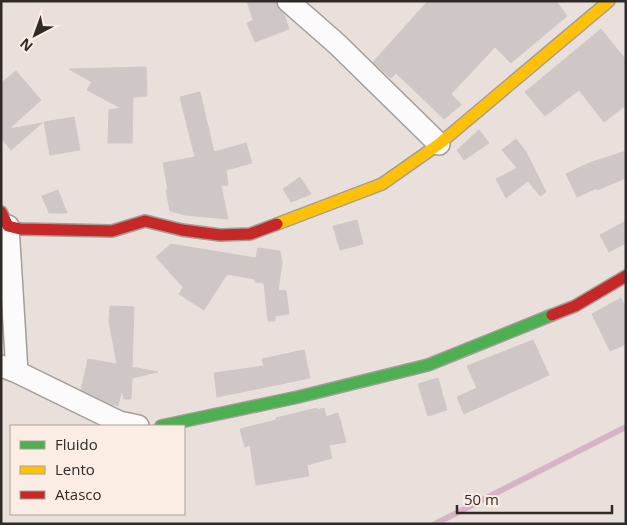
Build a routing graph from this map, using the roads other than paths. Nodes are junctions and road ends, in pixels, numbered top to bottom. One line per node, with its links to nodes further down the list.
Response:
1 (288, 1): 3 (street)
2 (609, 1): 3 (street)
3 (439, 144): 4 (street)
4 (4, 219): 6 (street)
5 (626, 276): 8 (street)
6 (9, 369): 7 (street)
7 (133, 425)
8 (166, 425)

